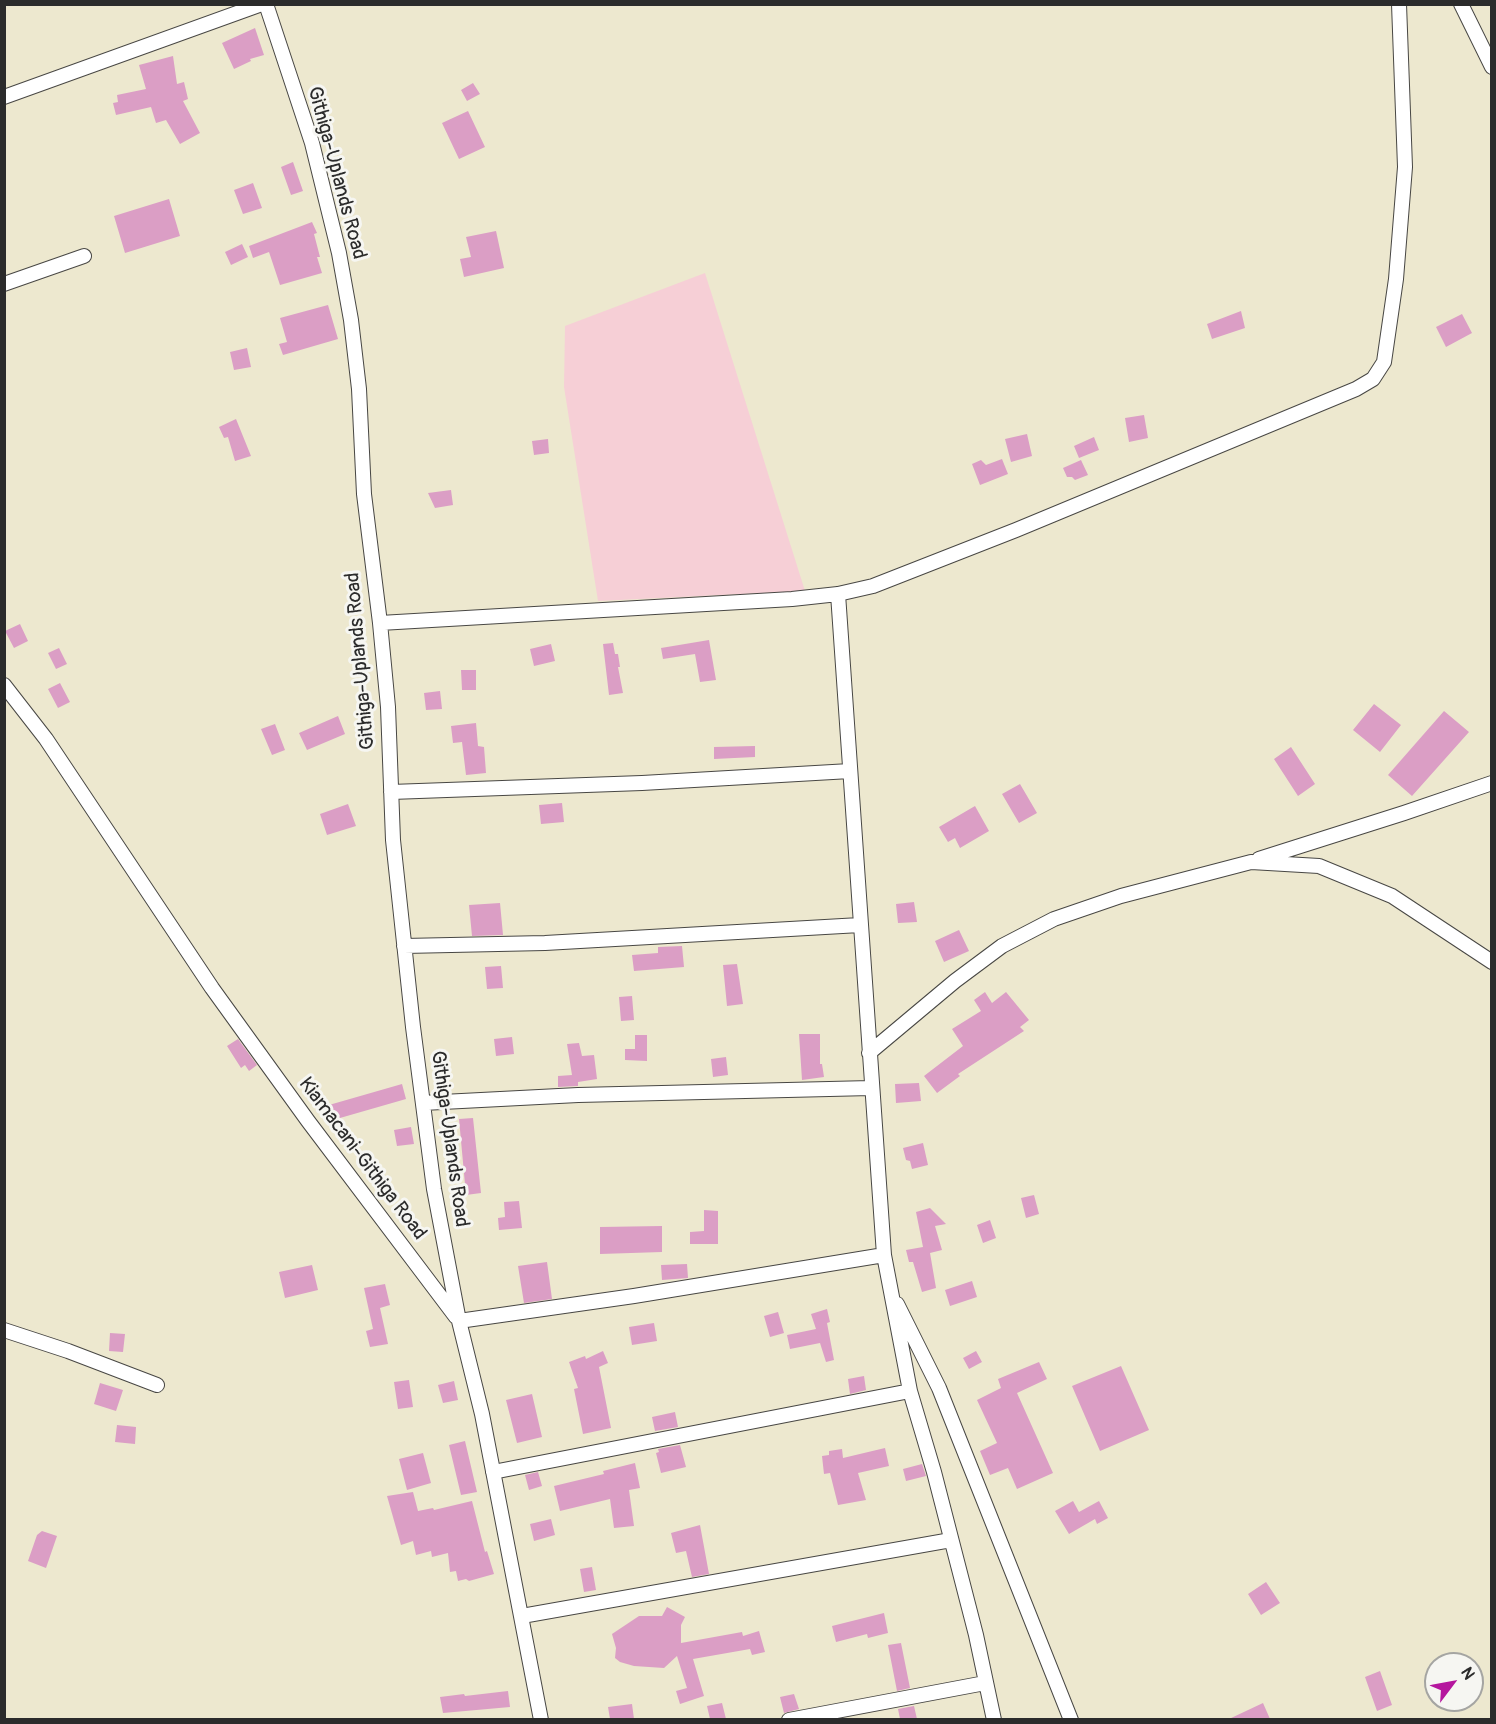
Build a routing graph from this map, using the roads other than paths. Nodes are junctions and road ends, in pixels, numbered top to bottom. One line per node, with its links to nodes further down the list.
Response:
1 (262, 4): 6 (street)
2 (266, 4): 10 (street, Githiga-Uplands Road)
3 (1399, 4): 9 (street)
4 (1461, 4): 5 (street)
5 (1491, 67)
6 (4, 97)
7 (84, 256): 8 (street)
8 (4, 284)
9 (838, 594): 10 (street); 12 (street)
10 (380, 623): 14 (street, Githiga-Uplands Road)
11 (4, 685): 24 (street, Kiamacani-Githiga Road)
12 (850, 771): 14 (street); 16 (street)
13 (1491, 783): 15 (street)
14 (391, 792): 17 (street, Githiga-Uplands Road)
15 (1251, 862): 18 (street); 19 (street)
16 (860, 925): 17 (street); 19 (street)
17 (404, 946): 21 (street, Githiga-Uplands Road)
18 (1491, 963)
19 (869, 1053): 20 (street)
20 (872, 1088): 21 (street); 22 (street)
21 (423, 1103): 24 (street, Githiga-Uplands Road)
22 (884, 1255): 23 (street); 24 (street)
23 (891, 1291): 27 (street); 35 (street)
24 (459, 1321): 28 (street, Kiamacani-Githiga Road)
25 (4, 1330): 26 (street)
26 (157, 1385)
27 (910, 1391): 28 (street); 29 (street)
28 (493, 1472): 30 (street, Kiamacani-Githiga Road)
29 (951, 1540): 30 (street); 31 (street)
30 (522, 1616): 32 (street, Kiamacani-Githiga Road)
31 (985, 1683): 33 (street); 34 (street)
32 (541, 1719)
33 (789, 1719)
34 (994, 1719)
35 (1071, 1719)

